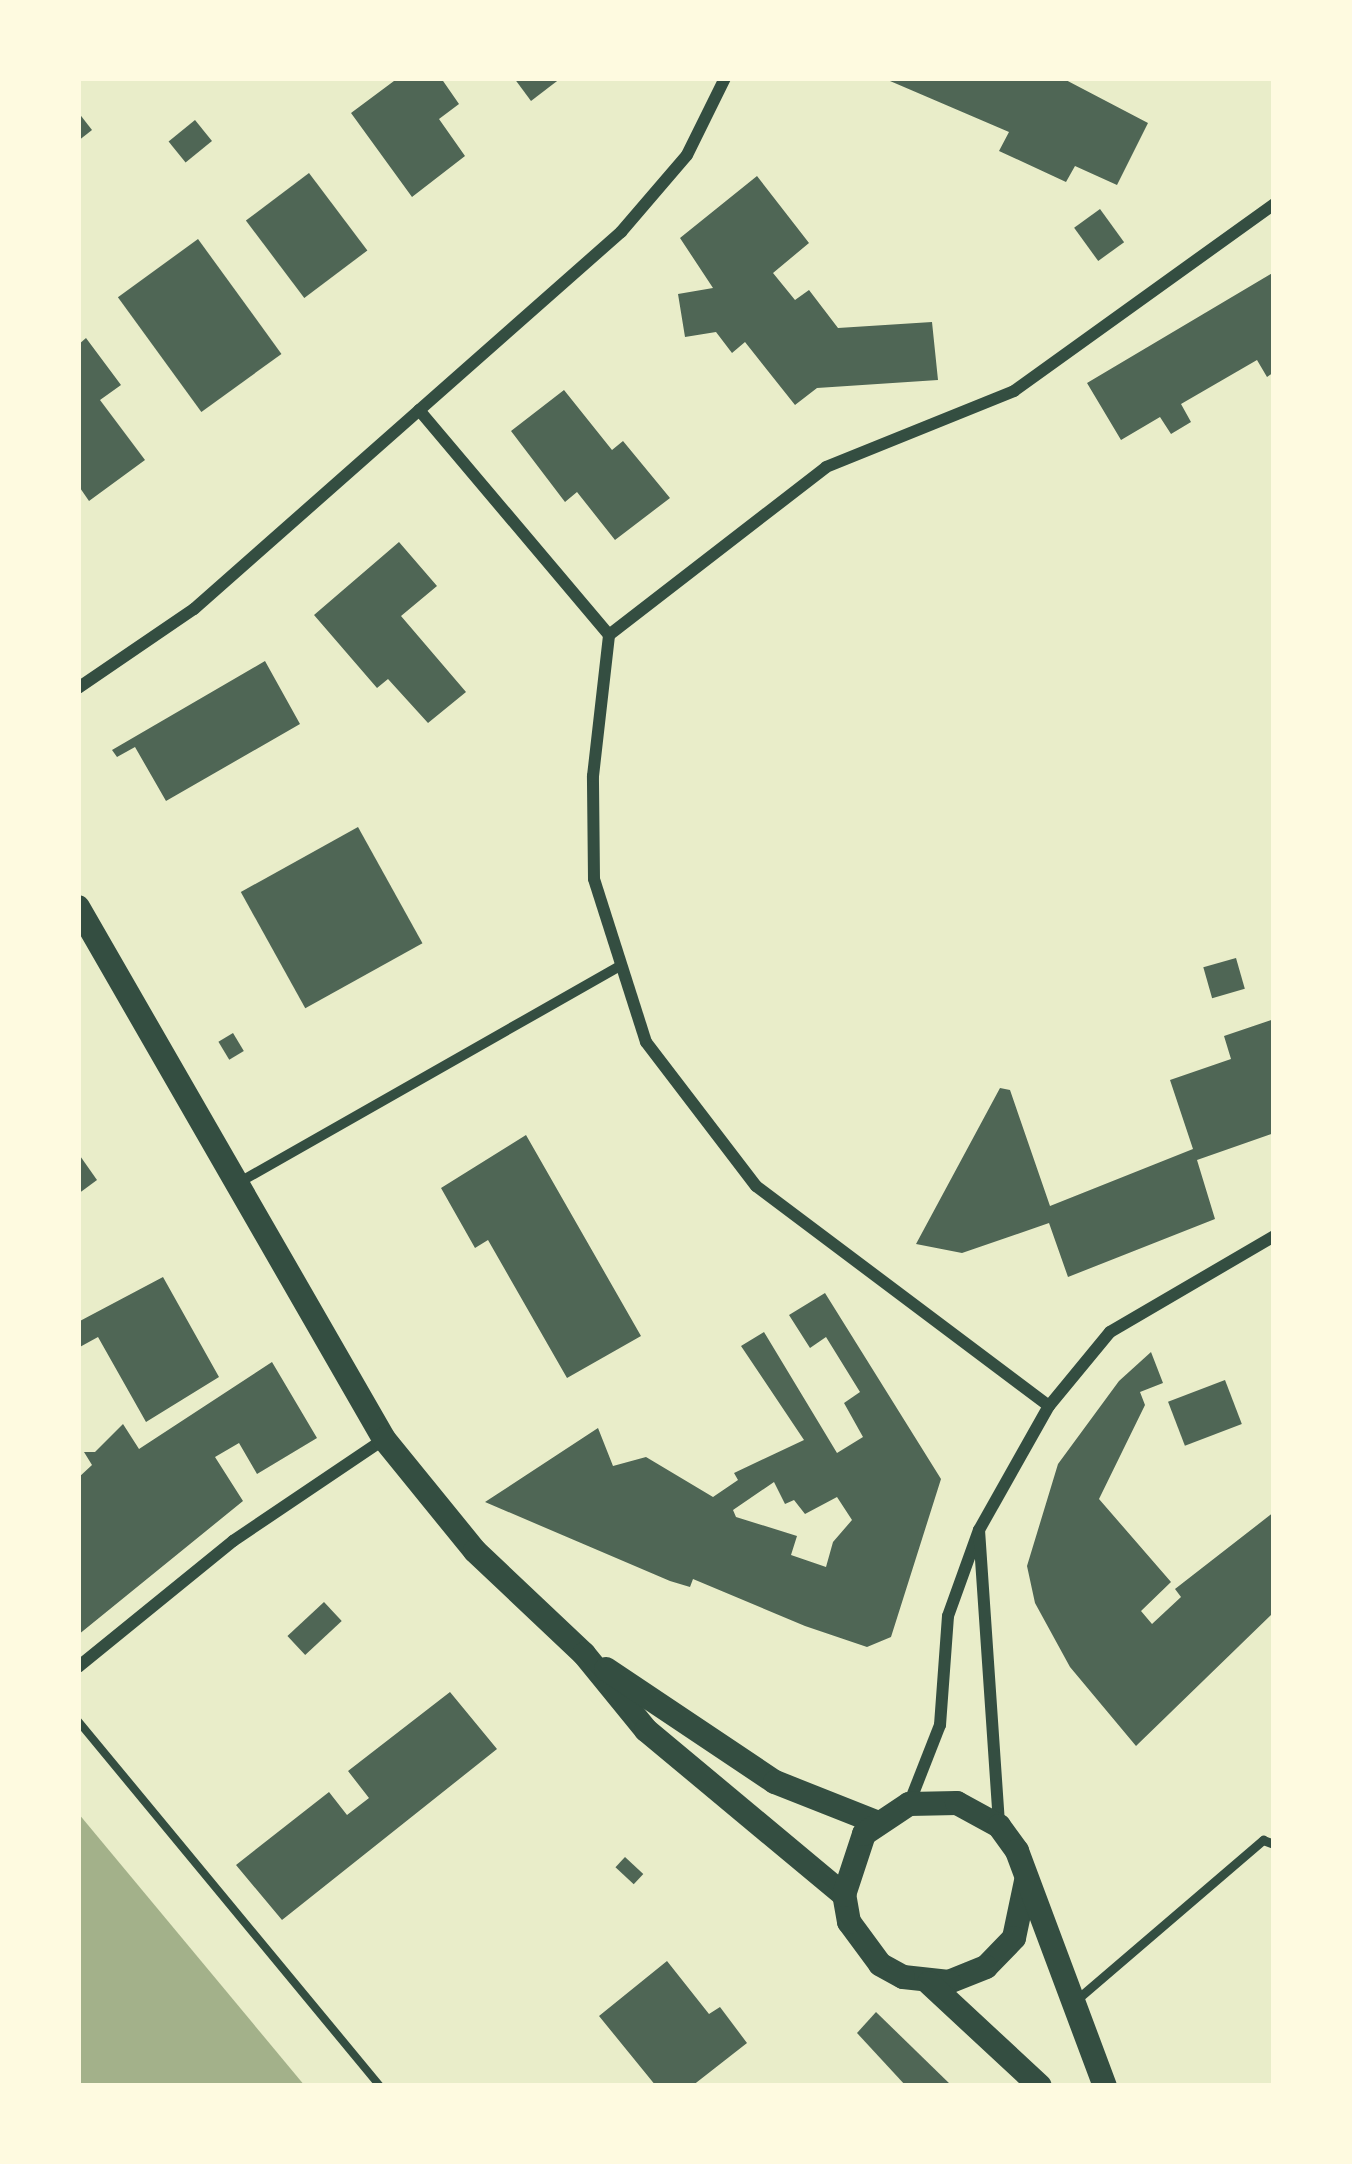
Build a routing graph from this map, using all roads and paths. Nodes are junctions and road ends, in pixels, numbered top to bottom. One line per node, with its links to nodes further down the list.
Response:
1 (725, 78): 3 (street)
2 (1274, 204): 4 (street)
3 (419, 410): 4 (street); 5 (street)
4 (609, 635): 7 (street)
5 (78, 688)
6 (78, 907): 8 (main road)
7 (621, 965): 8 (street); 10 (street)
8 (234, 1186): 11 (main road)
9 (1274, 1236): 10 (street)
10 (1049, 1406): 12 (street)
11 (384, 1439): 13 (main road); 14 (street)
12 (980, 1529): 16 (street); 18 (street)
13 (584, 1654): 17 (main road); 21 (main road)
14 (78, 1667)
15 (78, 1720): 24 (path)
16 (909, 1804): 17 (main road); 18 (main road)
17 (876, 1822): 21 (main road)
18 (999, 1826): 20 (main road)
19 (1274, 1844): 23 (lane)
20 (1026, 1881): 22 (main road); 23 (main road)
21 (844, 1895): 22 (main road)
22 (929, 1983): 25 (main road)
23 (1070, 2006): 26 (main road)
24 (380, 2086)
25 (1040, 2086)
26 (1105, 2086)

